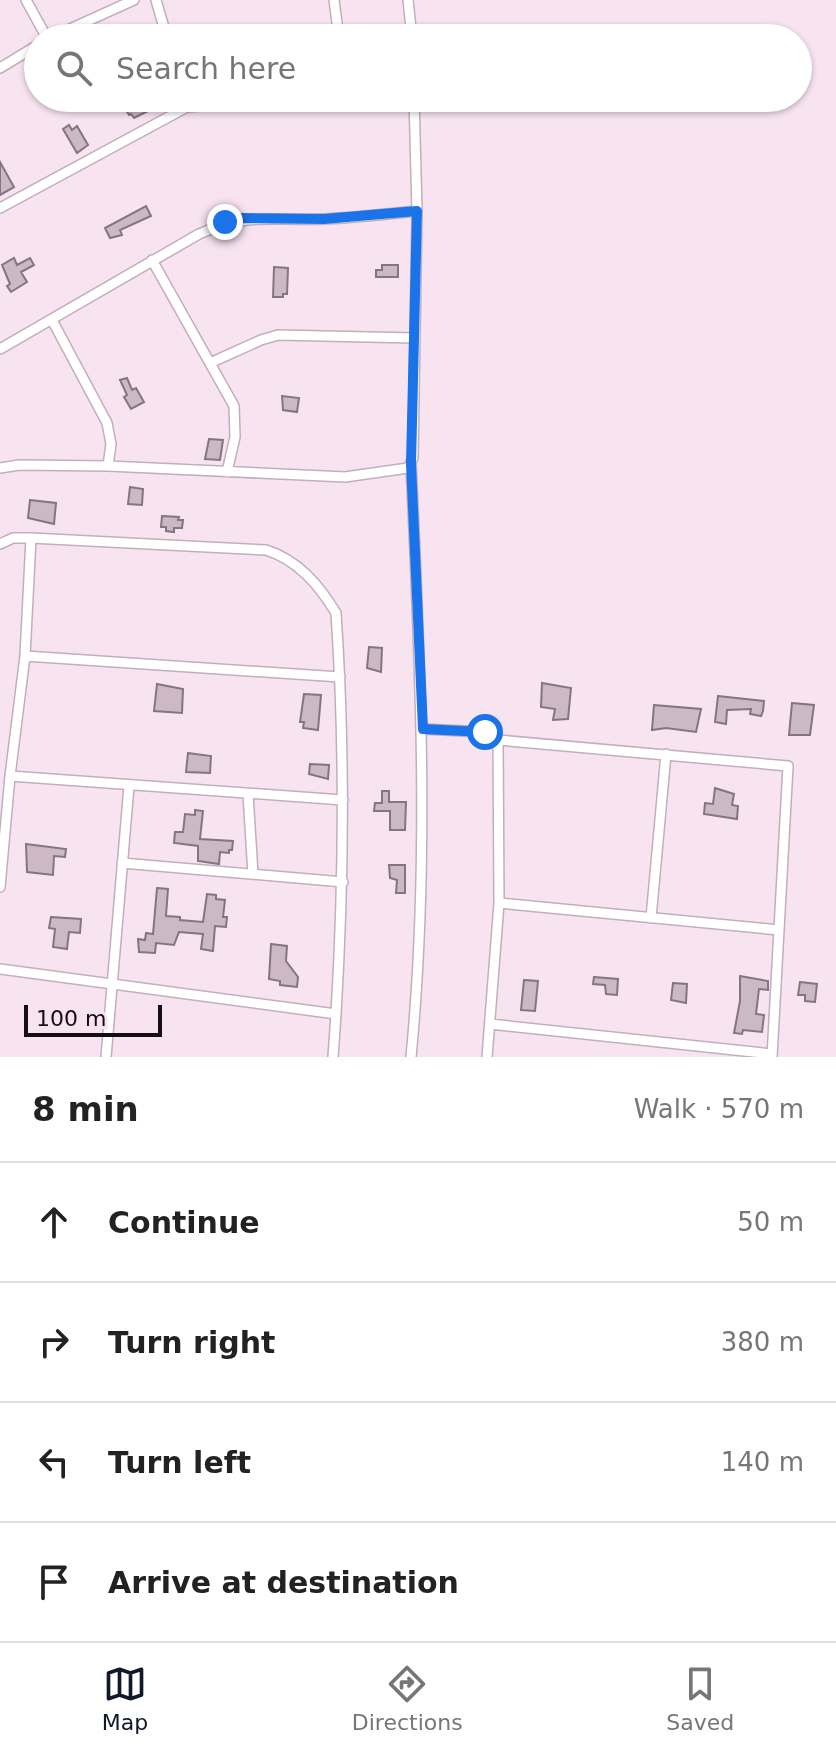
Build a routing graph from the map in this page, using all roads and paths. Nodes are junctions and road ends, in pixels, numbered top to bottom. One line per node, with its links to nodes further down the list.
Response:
1 (26, 0): 6 (street)
2 (134, 0): 7 (street)
3 (156, 0): 8 (street)
4 (334, 0): 9 (street)
5 (408, 0): 10 (street)
6 (40, 24)
7 (80, 24)
8 (163, 24)
9 (337, 24)
10 (411, 24)
11 (24, 53): 12 (street)
12 (0, 68)
13 (168, 112): 15 (street)
14 (414, 112): 16 (street)
15 (0, 208)
16 (417, 211): 17 (street); 19 (street)
17 (152, 260): 18 (street); 21 (street)
18 (52, 320): 20 (street); 24 (street)
19 (414, 338): 21 (street); 22 (street)
20 (0, 349)
21 (210, 363): 25 (street)
22 (411, 464): 25 (street); 30 (street)
23 (1, 465): 24 (street)
24 (108, 466): 25 (street)
25 (227, 472)
26 (31, 538): 27 (street); 28 (street); 29 (street)
27 (0, 544)
28 (25, 656): 29 (street); 33 (street)
29 (340, 677): 36 (street)
30 (423, 729): 31 (street); 51 (street)
31 (498, 740): 32 (street); 41 (street)
32 (666, 754): 42 (street); 43 (street)
33 (10, 776): 34 (street); 40 (street)
34 (129, 786): 35 (street); 37 (street)
35 (248, 794): 36 (street); 38 (street)
36 (343, 800): 39 (street)
37 (122, 863): 38 (street); 45 (street)
38 (253, 874): 39 (street)
39 (343, 882): 46 (street)
40 (0, 887)
41 (499, 903): 42 (street); 47 (street)
42 (651, 918): 43 (street)
43 (779, 930): 48 (street)
44 (0, 969): 45 (street)
45 (112, 984): 46 (street); 49 (street)
46 (336, 1014): 50 (street)
47 (490, 1024): 48 (street); 52 (street)
48 (772, 1055)
49 (106, 1057)
50 (333, 1057)
51 (411, 1057)
52 (487, 1057)

